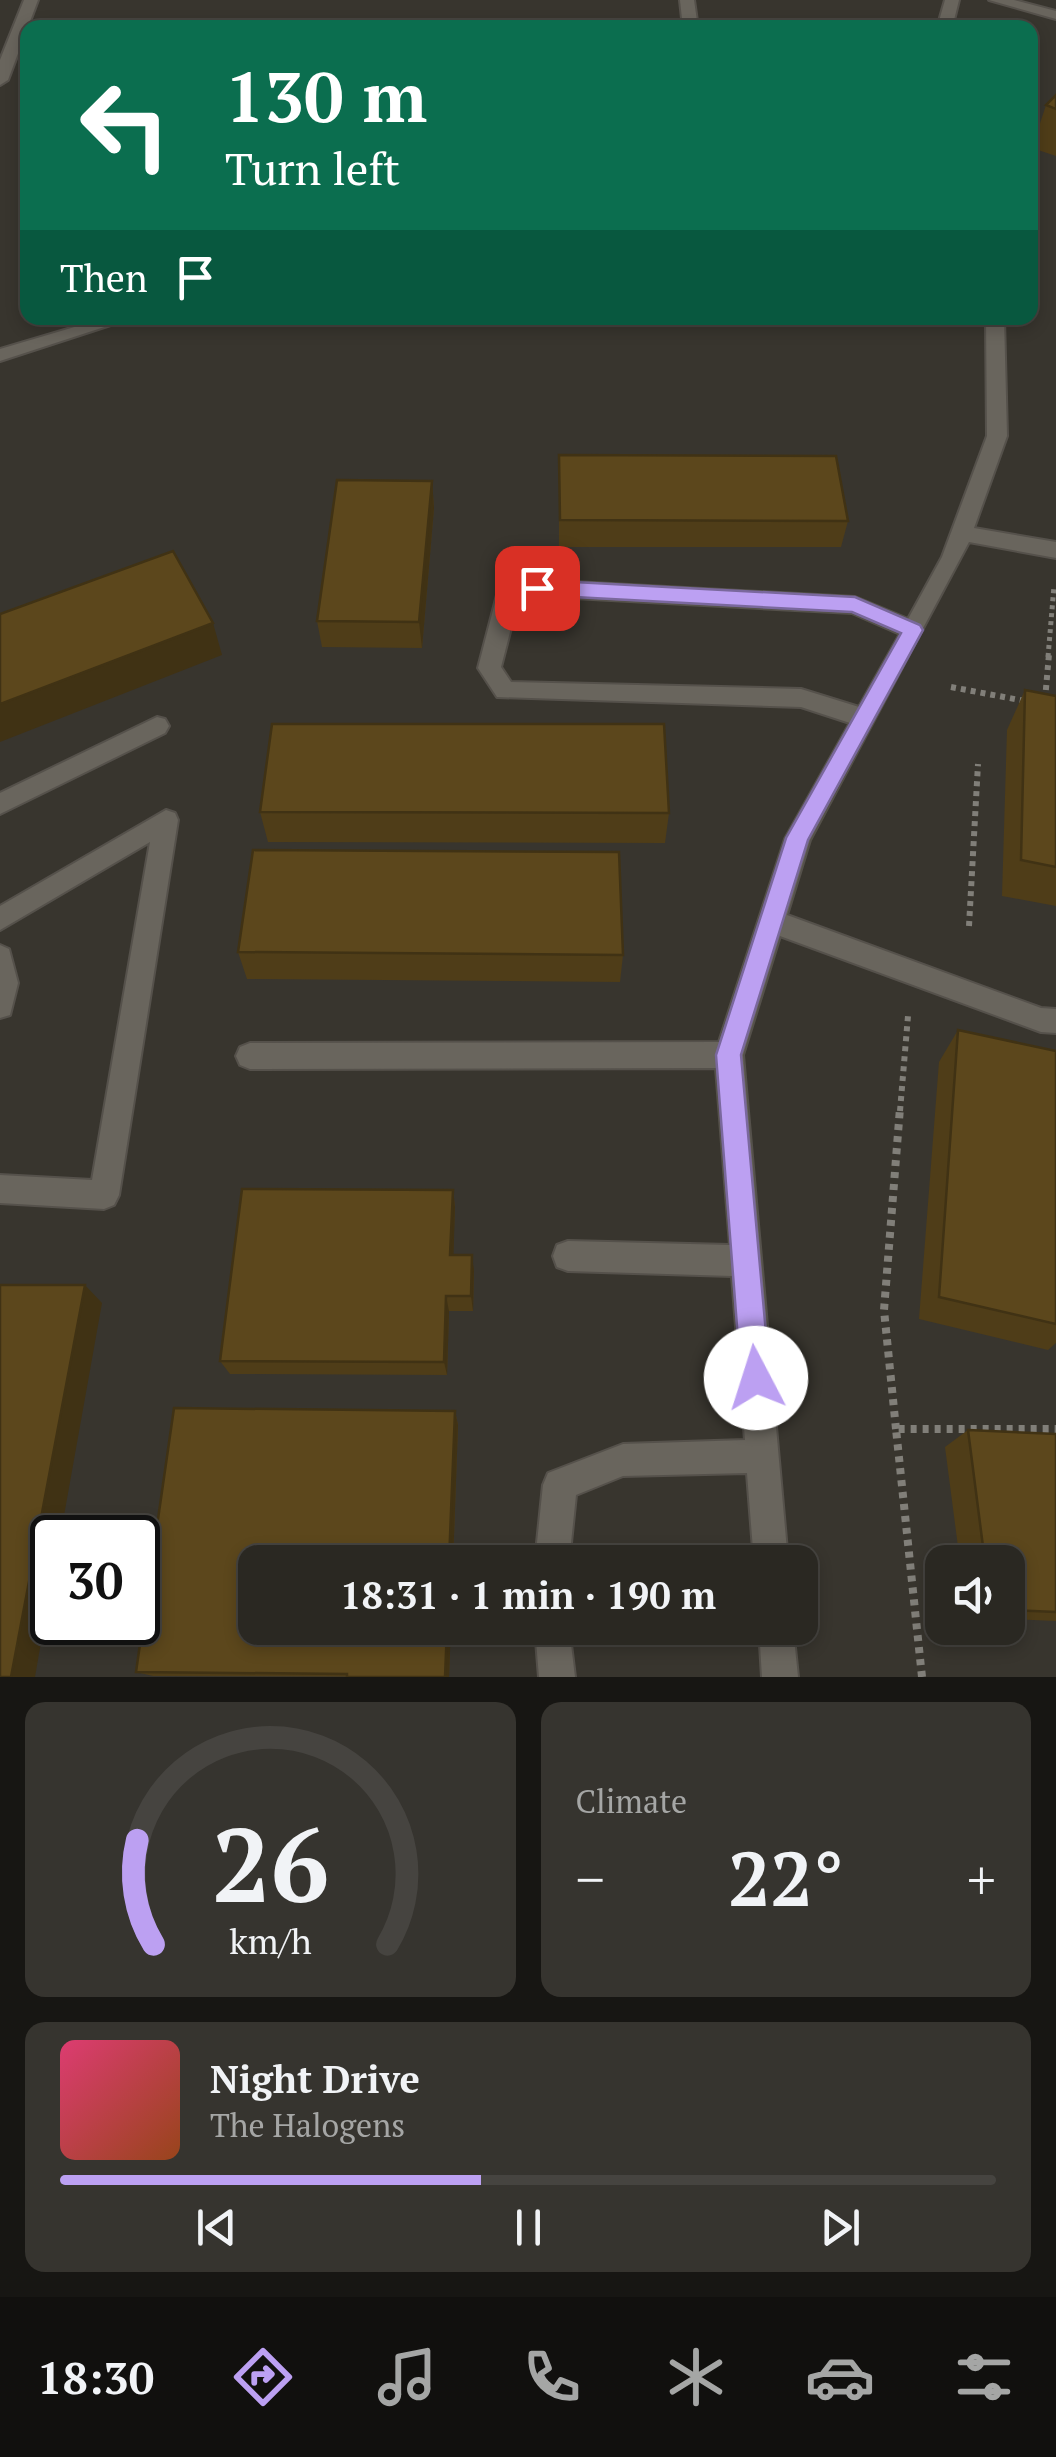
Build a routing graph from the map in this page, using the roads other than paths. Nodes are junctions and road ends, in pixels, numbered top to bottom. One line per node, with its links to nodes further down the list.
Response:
1 (996, 0): 2 (street)
2 (1056, 15)
3 (20, 30): 4 (street)
4 (0, 80)
5 (100, 325): 7 (street)
6 (995, 325): 8 (street)
7 (0, 356)
8 (962, 533): 9 (street); 10 (street)
9 (1056, 550)
10 (913, 630): 11 (street); 11 (street)
11 (864, 718): 15 (street)
12 (158, 726): 13 (street)
13 (0, 804)
14 (0, 919): 21 (street)
15 (771, 920): 18 (street); 19 (street)
16 (0, 957): 17 (street)
17 (0, 1006)
18 (1056, 1020)
19 (729, 1055): 20 (street); 23 (street)
20 (250, 1056)
21 (0, 1189)
22 (568, 1256): 23 (street)
23 (746, 1261): 24 (street)
24 (762, 1456): 25 (street); 26 (street)
25 (554, 1545)
26 (770, 1545)
27 (554, 1645): 29 (street)
28 (777, 1645): 30 (street)
29 (557, 1677)
30 (780, 1677)

